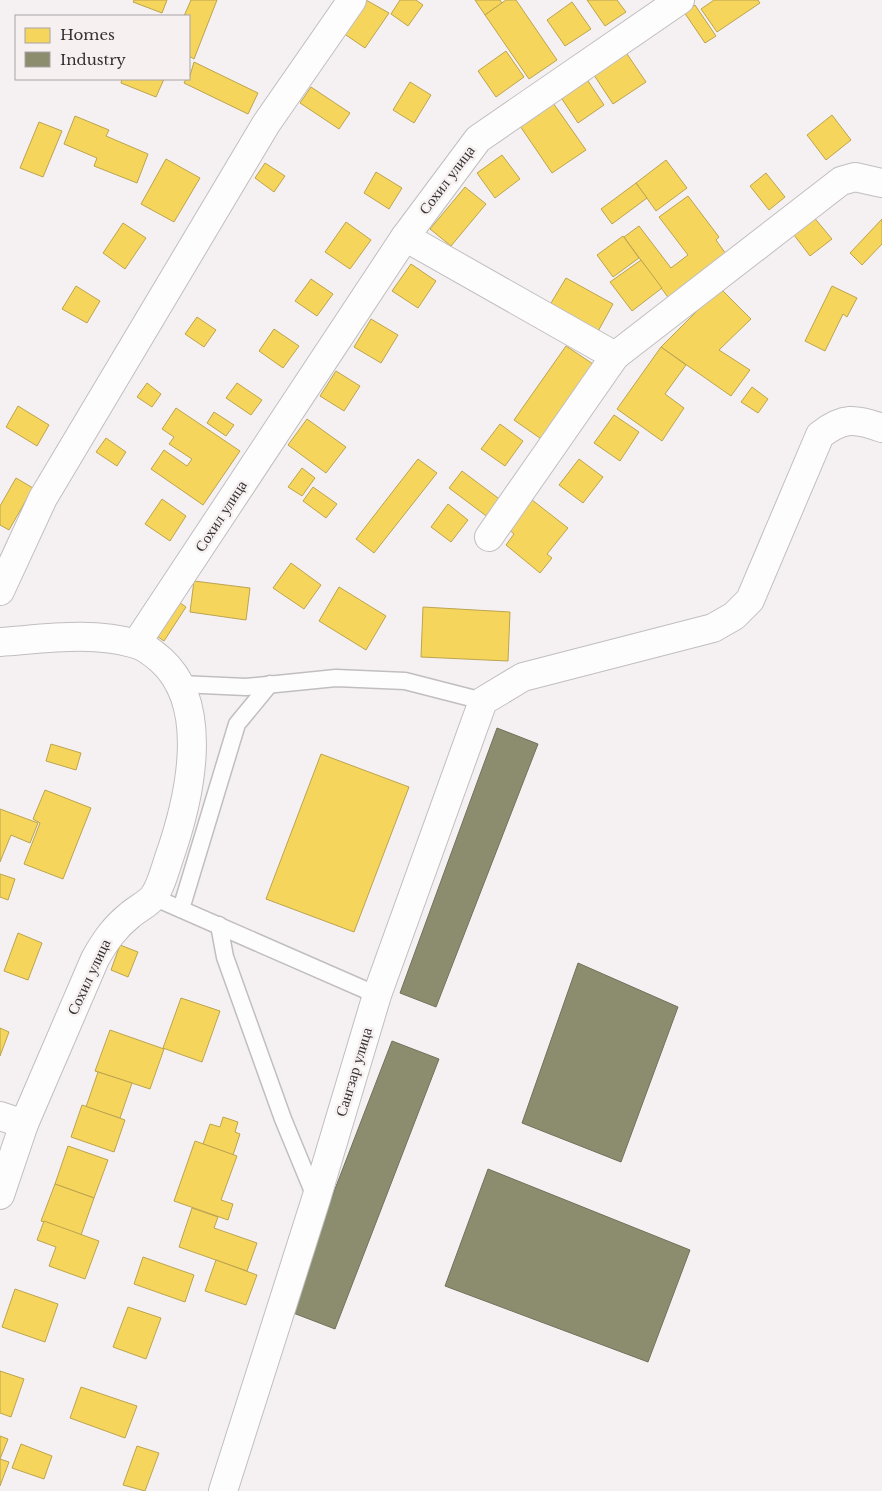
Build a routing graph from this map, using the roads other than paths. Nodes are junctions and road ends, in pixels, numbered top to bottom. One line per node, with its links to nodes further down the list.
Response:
1 (352, 0): 8 (street)
2 (680, 0): 4 (street, Сохил улица)
3 (882, 183): 5 (street)
4 (405, 237): 5 (street); 10 (street, Сохил улица)
5 (615, 356): 7 (street)
6 (882, 428): 13 (street)
7 (489, 537)
8 (0, 591)
9 (0, 642): 10 (street)
10 (136, 644): 11 (street)
11 (180, 684): 12 (lane); 14 (street)
12 (270, 684): 13 (lane); 15 (lane)
13 (483, 701): 17 (street, Сангзар улица)
14 (153, 897): 15 (lane); 18 (street, Сохил улица)
15 (181, 909): 16 (lane)
16 (219, 925): 17 (lane); 20 (lane)
17 (377, 995): 20 (street, Сангзар улица)
18 (12, 1120): 19 (street, Сохил улица)
19 (0, 1195)
20 (316, 1199): 21 (street, Сангзар улица)
21 (223, 1491)

